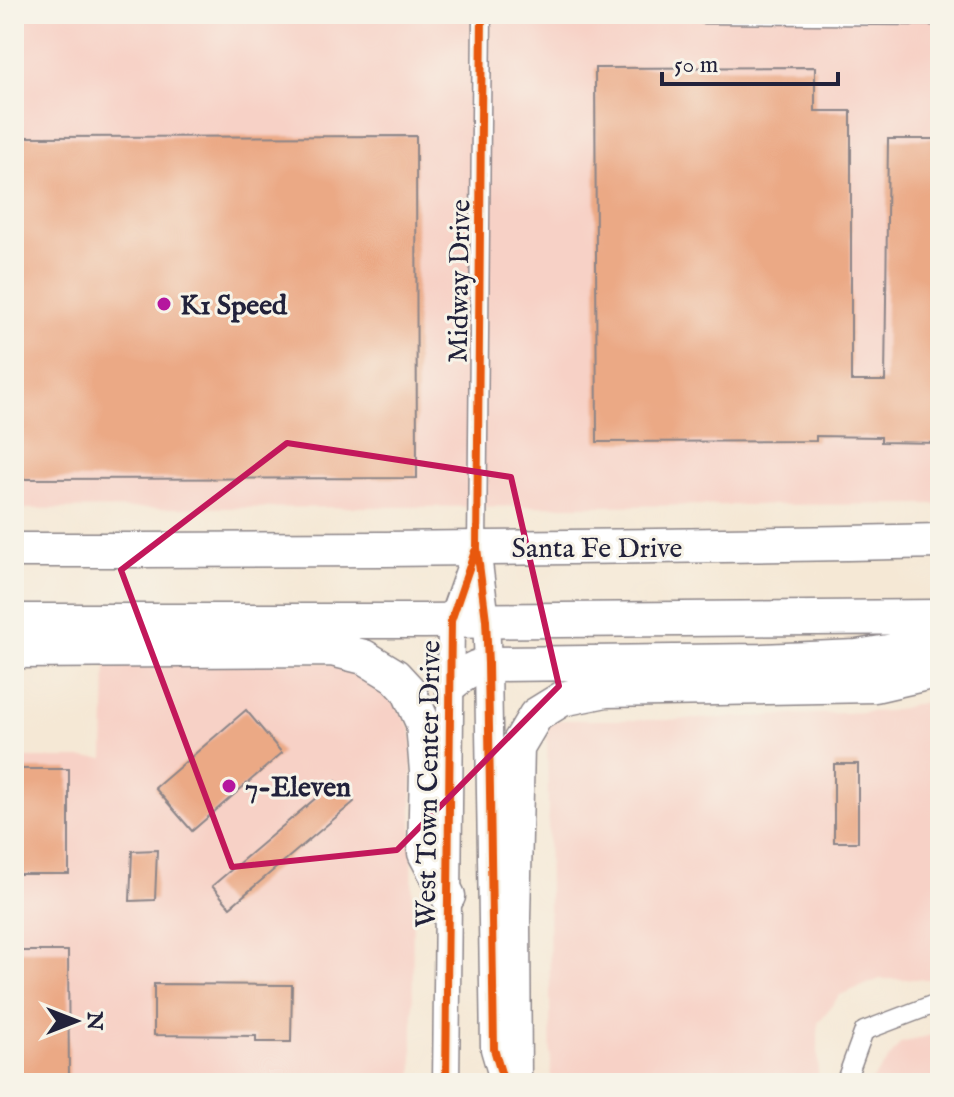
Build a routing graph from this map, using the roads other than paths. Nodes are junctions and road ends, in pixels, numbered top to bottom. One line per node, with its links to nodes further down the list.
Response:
1 (482, 14): 5 (street, Midway Drive)
2 (703, 14): 3 (street)
3 (940, 16)
4 (940, 541): 5 (highway, Santa Fe Drive)
5 (477, 548): 6 (highway, Santa Fe Drive); 8 (street, West Town Center Drive); 10 (street, West Town Center Drive)
6 (14, 550)
7 (940, 617): 8 (highway)
8 (486, 620): 10 (highway); 13 (street, West Town Center Drive)
9 (14, 621): 10 (highway)
10 (451, 621): 15 (street, West Town Center Drive)
11 (940, 635): 13 (highway)
12 (14, 651): 16 (highway)
13 (488, 664): 15 (highway); 19 (street, West Town Center Drive)
14 (940, 670): 20 (highway)
15 (451, 684): 16 (street, West Town Center Drive)
16 (448, 896): 18 (street, West Town Center Drive)
17 (940, 1005): 21 (street)
18 (446, 1083)
19 (504, 1083)
20 (514, 1083)
21 (845, 1083)

